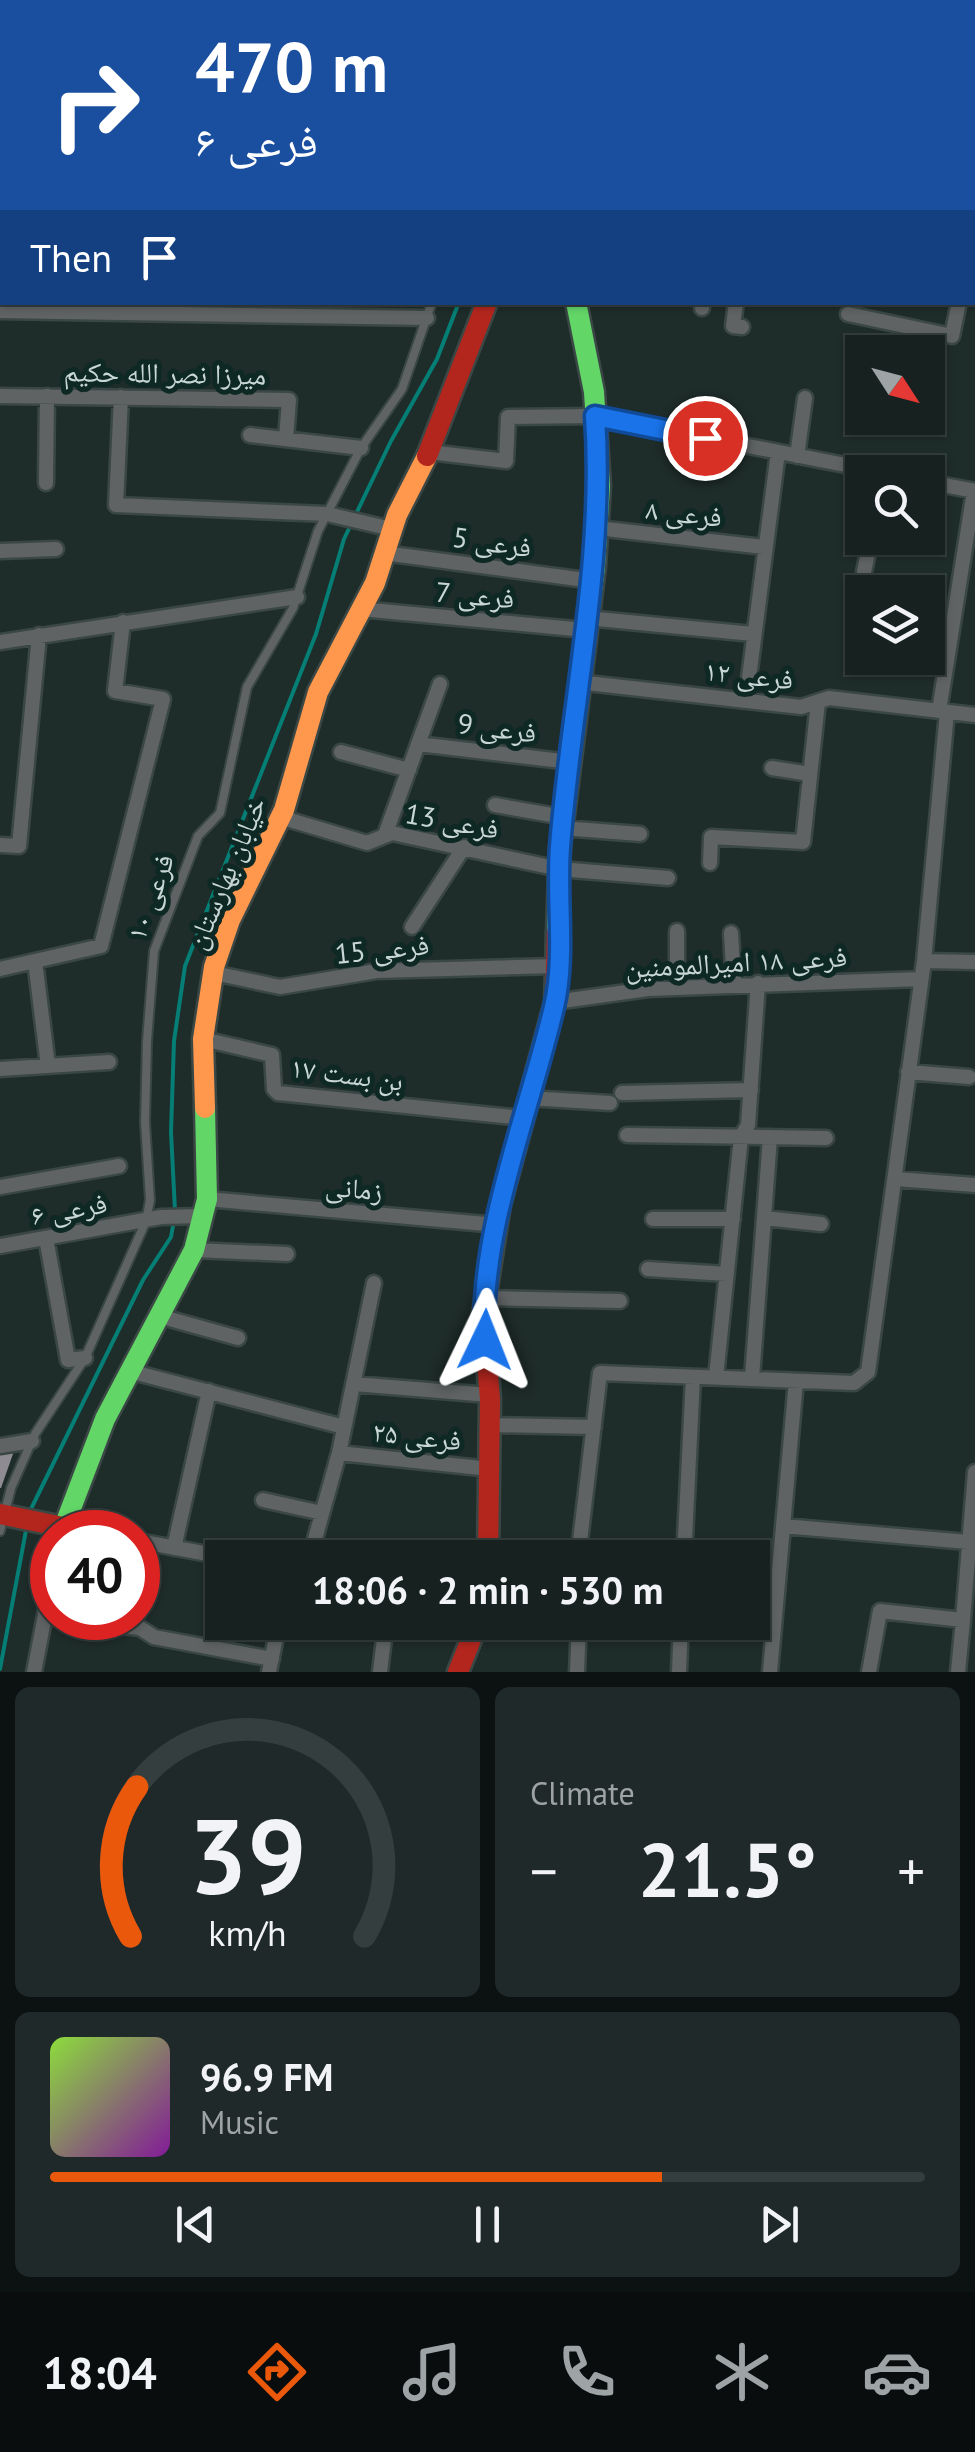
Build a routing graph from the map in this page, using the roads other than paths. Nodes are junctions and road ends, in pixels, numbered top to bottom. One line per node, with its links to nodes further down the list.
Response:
1 (431, 305): 9 (lane, فرعی ۱۰)
2 (486, 305): 19 (street, خیابان بهارستان)
3 (576, 305): 15 (street)
4 (736, 305): 10 (street)
5 (959, 305): 8 (street)
6 (170, 308): 7 (street); 9 (street)
7 (0, 310)
8 (848, 314)
9 (427, 318): 18 (lane, فرعی ۱۰)
10 (742, 327)
11 (0, 396): 12 (street, میرزا نصر الله حکیم)
12 (46, 396): 13 (street, میرزا نصر الله حکیم); 23 (street)
13 (121, 397): 17 (street, میرزا نصر الله حکیم); 26 (street)
14 (805, 398): 21 (street)
15 (595, 416): 19 (street); 20 (street); 28 (street)
16 (250, 435): 17 (street)
17 (286, 440): 18 (street)
18 (362, 448): 26 (lane, فرعی ۱۰)
19 (429, 452): 27 (street, خیابان بهارستان)
20 (778, 452): 21 (street); 29 (street)
21 (797, 456): 22 (street)
22 (845, 465)
23 (46, 483)
24 (945, 485): 25 (street)
25 (974, 491): 42 (street)
26 (330, 515): 27 (street); 36 (lane, فرعی ۱۰)
27 (384, 528): 32 (street, خیابان بهارستان)
28 (597, 528): 29 (street, فرعی ۸); 35 (street)
29 (764, 547): 41 (street)
30 (56, 548): 31 (street)
31 (0, 551)
32 (384, 552): 35 (street, فرعی 5); 37 (street, خیابان بهارستان)
33 (868, 555): 34 (street)
34 (864, 572)
35 (593, 581): 39 (street)
36 (297, 597): 38 (street); 99 (lane, فرعی ۱۰)
37 (360, 609): 39 (street, فرعی 7); 58 (street, خیابان بهارستان)
38 (123, 622): 43 (street); 70 (street, فرعی ۱۰)
39 (586, 624): 41 (street); 45 (street)
40 (945, 633): 42 (street)
41 (753, 634): 47 (street)
42 (951, 634): 49 (street)
43 (38, 636): 44 (street); 62 (street)
44 (0, 642)
45 (578, 682): 47 (street, فرعی ۱۲); 53 (street)
46 (440, 684): 51 (street)
47 (746, 701): 48 (street, فرعی ۱۲)
48 (818, 702): 49 (street, فرعی ۱۲); 56 (street)
49 (943, 711): 50 (street, فرعی ۱۲); 71 (street)
50 (975, 715)
51 (418, 744): 53 (street, فرعی 9); 55 (street)
52 (341, 752): 55 (street)
53 (570, 762): 59 (street)
54 (772, 768): 56 (street)
55 (409, 770): 61 (street)
56 (810, 774): 64 (street)
57 (495, 805): 59 (street)
58 (280, 818): 61 (street, فرعی 13); 75 (street, خیابان بهارستان)
59 (563, 823): 60 (street); 65 (street)
60 (640, 834)
61 (385, 836): 63 (street, فرعی 13)
62 (0, 845)
63 (464, 847): 65 (street, فرعی 13); 67 (street)
64 (710, 864)
65 (559, 869): 66 (street, فرعی 13); 73 (street)
66 (668, 878)
67 (412, 927)
68 (677, 931): 79 (street)
69 (731, 933): 78 (street)
70 (36, 961): 74 (street, فرعی ۱۰); 83 (street)
71 (924, 961): 72 (street); 76 (street)
72 (975, 962)
73 (557, 966): 75 (street, فرعی 15); 80 (street)
74 (0, 969)
75 (214, 973): 81 (street, خیابان بهارستان)
76 (920, 979): 77 (street, فرعی ۱۸ امیرالمومنین); 85 (street)
77 (758, 983): 78 (street, فرعی ۱۸ امیرالمومنین); 87 (street)
78 (734, 984): 79 (street, فرعی ۱۸ امیرالمومنین)
79 (677, 988): 80 (street, فرعی ۱۸ امیرالمومنین)
80 (556, 1002): 88 (street)
81 (203, 1039): 88 (street, بن بست ۱۷); 97 (street, خیابان بهارستان)
82 (109, 1062): 83 (street)
83 (48, 1066): 84 (street)
84 (0, 1068)
85 (908, 1072): 86 (street); 94 (street)
86 (969, 1077)
87 (751, 1090): 88 (street); 90 (street)
88 (525, 1108): 103 (street)
89 (627, 1135): 90 (street)
90 (741, 1136): 91 (street); 101 (street)
91 (770, 1137): 92 (street); 98 (street)
92 (826, 1138)
93 (119, 1166): 96 (street)
94 (896, 1179): 95 (street); 120 (street)
95 (975, 1185)
96 (0, 1187)
97 (199, 1210): 99 (street, زمانی); 103 (street, زمانی); 106 (street, خیابان بهارستان)
98 (764, 1218): 102 (street); 119 (street)
99 (153, 1219): 104 (street, فرعی ۶); 115 (lane, فرعی ۱۰)
100 (653, 1219): 101 (street)
101 (732, 1219): 109 (street)
102 (821, 1224)
103 (497, 1226): 111 (street)
104 (46, 1238): 105 (street, فرعی ۶); 115 (street)
105 (0, 1246)
106 (194, 1250): 107 (street); 113 (street, خیابان بهارستان)
107 (287, 1254)
108 (648, 1269): 109 (street)
109 (727, 1274): 118 (street)
110 (374, 1283): 121 (street)
111 (486, 1298): 112 (street); 123 (street)
112 (620, 1301)
113 (159, 1316): 114 (street); 116 (street, خیابان بهارستان)
114 (238, 1338)
115 (84, 1358): 127 (lane, فرعی ۱۰)
116 (129, 1371): 122 (street); 133 (street, خیابان بهارستان)
117 (693, 1376): 118 (street); 125 (street); 140 (street)
118 (716, 1376): 119 (street)
119 (752, 1378): 120 (street)
120 (796, 1381): 136 (street)
121 (354, 1384): 123 (street); 126 (street)
122 (209, 1391): 126 (street); 143 (street)
123 (490, 1395): 124 (street)
124 (490, 1424): 125 (street); 130 (street)
125 (594, 1427): 139 (street)
126 (344, 1428): 129 (street)
127 (32, 1441): 128 (street); 135 (lane, فرعی ۱۰)
128 (0, 1446)
129 (339, 1453): 130 (street, فرعی ۲۵); 134 (street)
130 (490, 1469): 138 (street)
131 (975, 1472): 141 (street)
132 (263, 1500): 134 (street)
133 (70, 1510)
134 (322, 1513): 137 (street)
135 (12, 1520)
136 (783, 1526): 141 (street); 159 (street)
137 (315, 1540)
138 (488, 1540)
139 (580, 1540)
140 (685, 1540)
141 (968, 1542): 145 (street)
142 (160, 1545): 143 (street)
143 (174, 1548): 144 (street)
144 (205, 1554)
145 (963, 1620): 160 (street); 161 (street)
146 (160, 1638): 153 (street)
147 (41, 1640): 154 (street)
148 (275, 1640): 153 (street)
149 (384, 1640): 155 (street)
150 (471, 1640): 156 (street)
151 (578, 1640): 157 (street)
152 (680, 1640): 158 (street)
153 (270, 1665)
154 (34, 1672)
155 (380, 1672)
156 (458, 1672)
157 (577, 1672)
158 (678, 1672)
159 (770, 1672)
160 (868, 1672)
161 (958, 1672)

